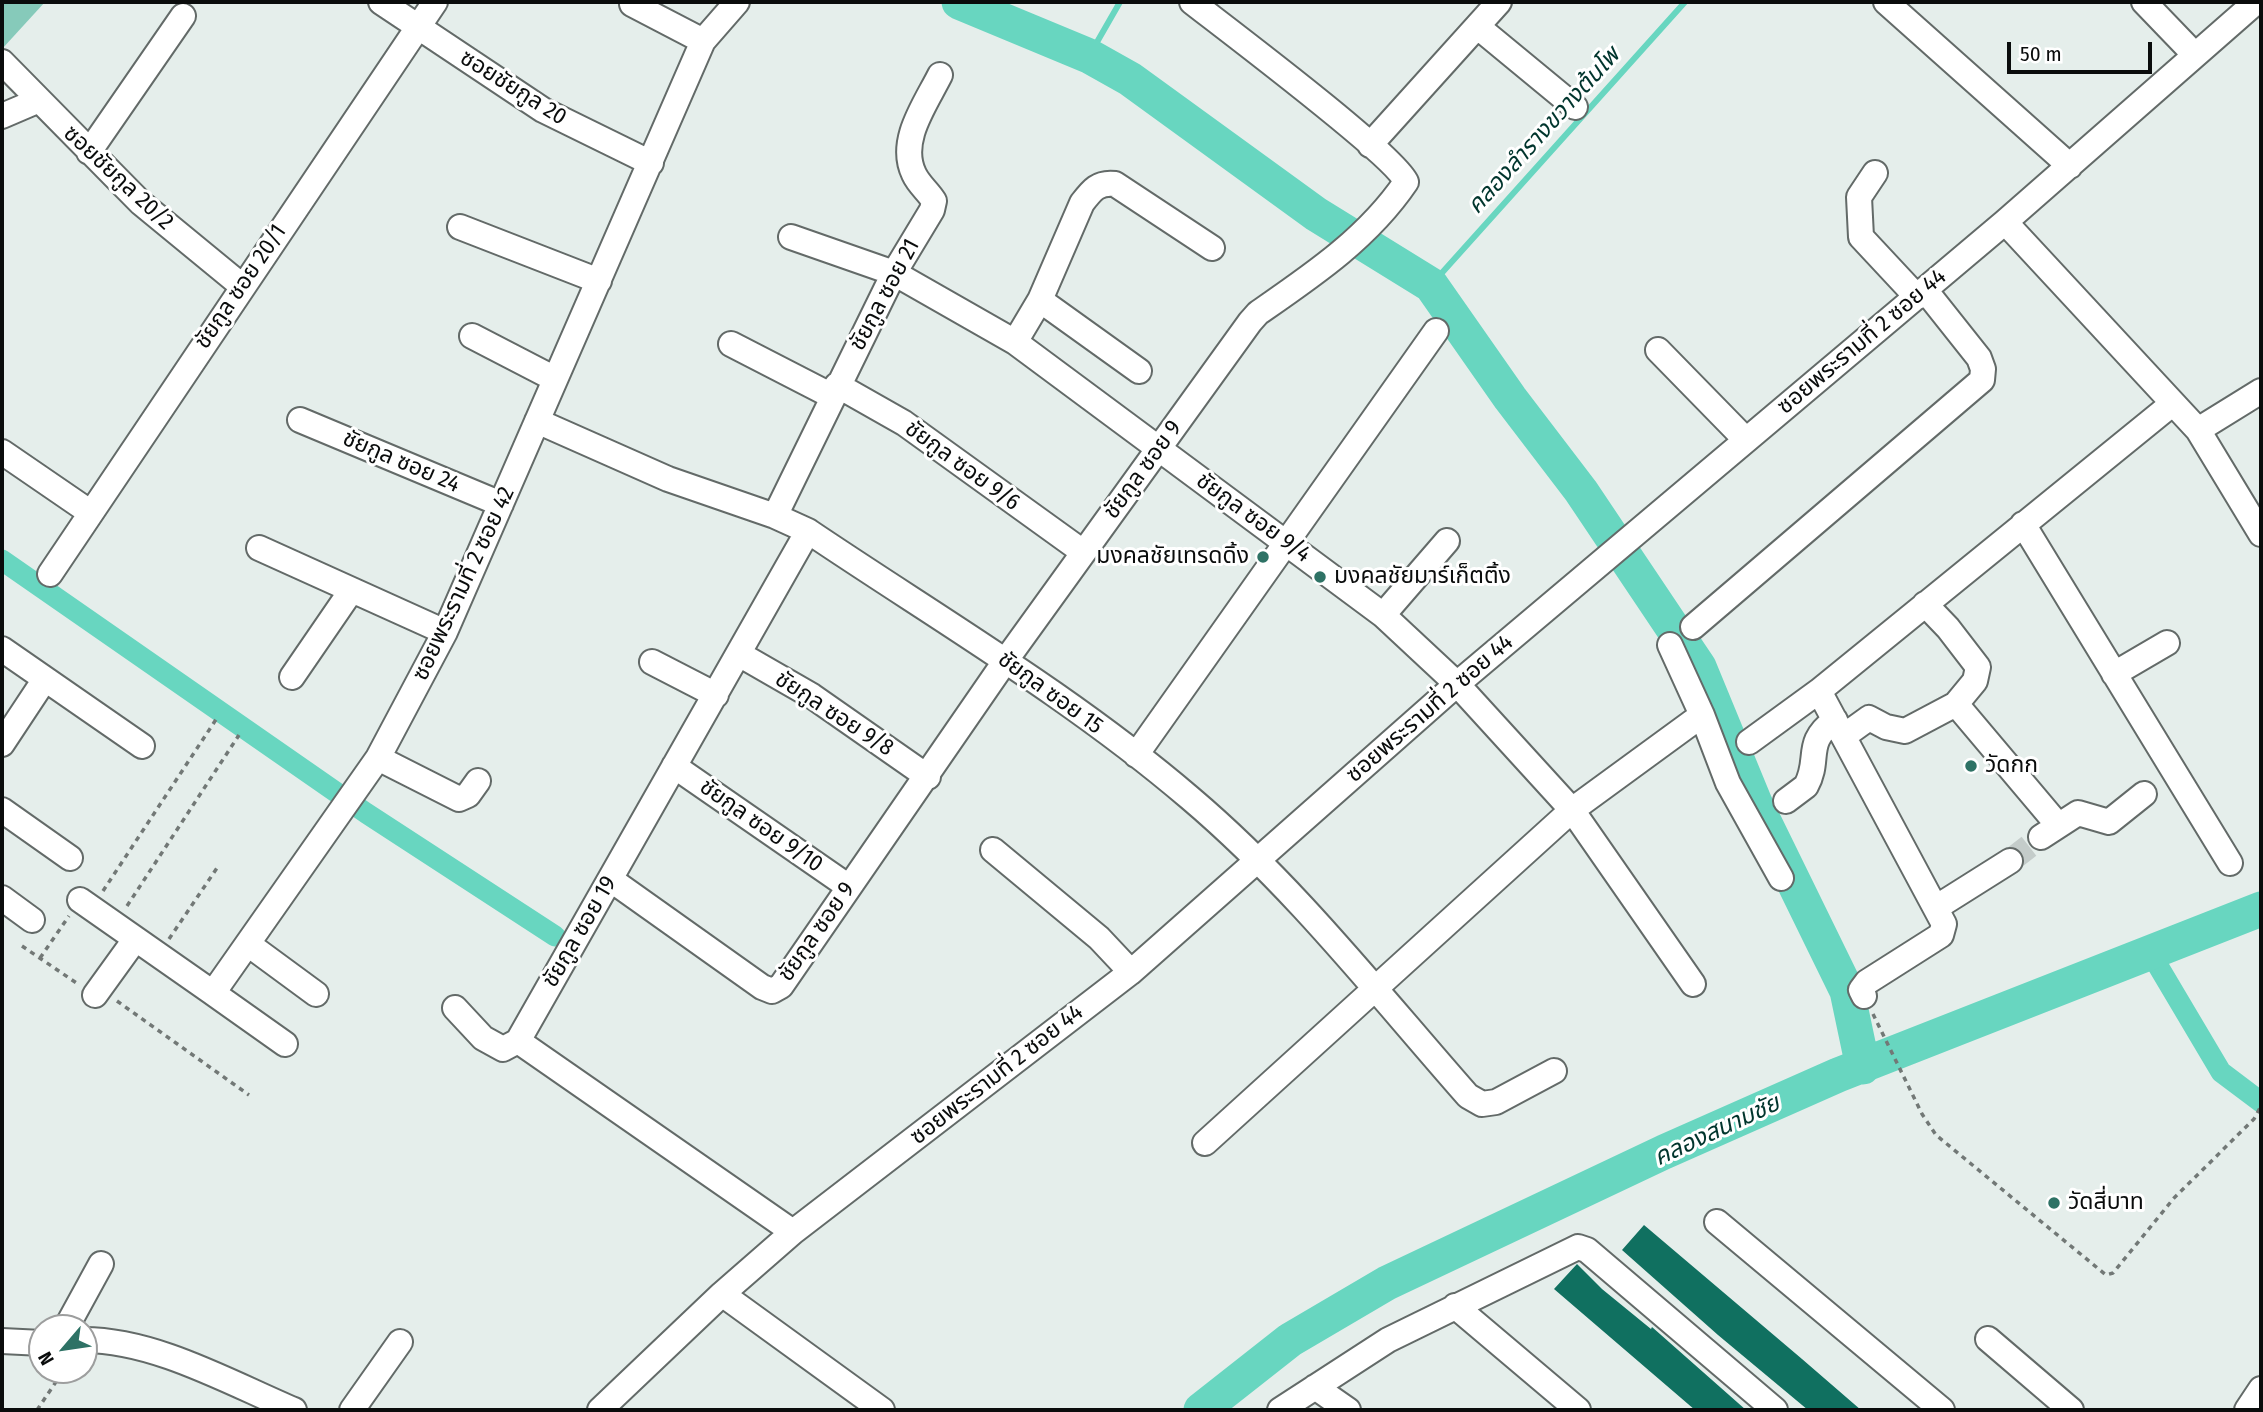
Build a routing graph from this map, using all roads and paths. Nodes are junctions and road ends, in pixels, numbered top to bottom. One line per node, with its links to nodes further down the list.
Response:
1 (381, 2): 11 (street, ซอยชัยกูล 20)
2 (435, 2): 11 (street, ชัยกูล ซอย 20/1)
3 (737, 2): 13 (street, ซอยพระรามที่ 2 ซอย 42)
4 (1499, 2): 12 (street)
5 (1886, 2): 23 (street)
6 (2144, 2): 14 (street)
7 (2256, 2): 14 (street, ซอยพระรามที่ 2 ซอย 44)
8 (632, 4): 13 (street)
9 (1208, 6): 20 (street, ชัยกูล ซอย 9)
10 (183, 16): 21 (street)
11 (416, 27): 22 (street, ซอยชัยกูล 20); 31 (street, ชัยกูล ซอย 20/1)
12 (1478, 27): 18 (street); 20 (street)
13 (703, 41): 22 (street, ซอยพระรามที่ 2 ซอย 42)
14 (2195, 55): 23 (street, ซอยพระรามที่ 2 ซอย 44)
15 (2, 62): 17 (street, ซอยชัยกูล 20/2)
16 (940, 75): 29 (street, ชัยกูล ซอย 21)
17 (37, 101): 19 (street); 21 (street, ซอยชัยกูล 20/2)
18 (1576, 107)
19 (2, 116)
20 (1370, 145): 48 (street, ชัยกูล ซอย 9)
21 (89, 152): 31 (street, ซอยชัยกูล 20/2)
22 (651, 163): 30 (street, ซอยพระรามที่ 2 ซอย 42)
23 (2070, 166): 25 (street, ซอยพระรามที่ 2 ซอย 44)
24 (1875, 173): 32 (street)
25 (2005, 222): 32 (street, ซอยพระรามที่ 2 ซอย 44); 43 (street)
26 (460, 228): 30 (street)
27 (791, 237): 29 (street, ชัยกูล ซอย 9/4)
28 (1212, 248): 33 (street)
29 (894, 273): 36 (street, ชัยกูล ซอย 9/4); 41 (street, ชัยกูล ซอย 21)
30 (599, 281): 40 (street, ซอยพระรามที่ 2 ซอย 42)
31 (242, 286): 51 (street, ชัยกูล ซอย 20/1)
32 (1921, 293): 47 (street, ซอยพระรามที่ 2 ซอย 44); 64 (street)
33 (1040, 300): 36 (street); 39 (street)
34 (1436, 331): 57 (street)
35 (472, 336): 40 (street)
36 (1015, 342): 48 (street, ชัยกูล ซอย 9/4)
37 (731, 344): 41 (street, ชัยกูล ซอย 9/6)
38 (1658, 350): 47 (street)
39 (1139, 371)
40 (555, 379): 45 (street, ซอยพระรามที่ 2 ซอย 42)
41 (834, 390): 52 (street, ชัยกูล ซอย 21); 59 (street, ชัยกูล ซอย 9/6)
42 (2261, 391): 46 (street)
43 (2172, 404): 46 (street); 53 (street)
44 (300, 420): 50 (street, ชัยกูล ซอย 24)
45 (537, 421): 50 (street, ซอยพระรามที่ 2 ซอย 42); 52 (street, ชัยกูล ซอย 15)
46 (2198, 430): 55 (street)
47 (1746, 440): 75 (street, ซอยพระรามที่ 2 ซอย 44)
48 (1158, 450): 57 (street, ชัยกูล ซอย 9/4); 59 (street, ชัยกูล ซอย 9)
49 (2, 452): 51 (street)
50 (501, 504): 65 (street, ซอยพระรามที่ 2 ซอย 42)
51 (91, 513): 60 (street, ชัยกูล ซอย 20/1)
52 (775, 516): 54 (street, ชัยกูล ซอย 15)
53 (2023, 524): 62 (street); 72 (street)
54 (808, 531): 69 (street, ชัยกูล ซอย 19); 70 (street, ชัยกูล ซอย 15)
55 (2261, 534)
56 (1447, 541): 63 (street)
57 (1286, 542): 63 (street, ชัยกูล ซอย 9/4); 86 (street)
58 (259, 548): 61 (street)
59 (1083, 552): 70 (street, ชัยกูล ซอย 9)
60 (50, 574)
61 (352, 591): 65 (street); 73 (street)
62 (1925, 604): 76 (street); 78 (street)
63 (1384, 615): 75 (street, ชัยกูล ซอย 9/4)
64 (1693, 627)
65 (445, 632): 87 (street, ซอยพระรามที่ 2 ซอย 42)
66 (2167, 643): 72 (street)
67 (1670, 645): 79 (street)
68 (2, 649): 74 (street)
69 (739, 654): 77 (street, ชัยกูล ซอย 19); 89 (street, ชัยกูล ซอย 9/8)
70 (1006, 660): 86 (street, ชัยกูล ซอย 15); 89 (street, ชัยกูล ซอย 9)
71 (652, 662): 77 (street)
72 (2114, 674): 99 (street)
73 (292, 677)
74 (46, 679): 84 (street); 85 (street)
75 (1457, 684): 94 (street, ชัยกูล ซอย 9/4); 97 (street, ซอยพระรามที่ 2 ซอย 44)
76 (1819, 691): 81 (street); 83 (street)
77 (716, 695): 88 (street, ชัยกูล ซอย 19)
78 (1956, 704): 81 (street); 91 (street)
79 (1702, 715): 94 (street); 101 (street)
80 (217, 718): 105 (path)
81 (1840, 728): 92 (street); 106 (street)
82 (239, 735): 108 (path)
83 (1749, 742)
84 (2, 744)
85 (142, 746)
86 (1136, 755): 97 (street, ชัยกูล ซอย 15)
87 (378, 758): 90 (street); 110 (street, ซอยพระรามที่ 2 ซอย 42)
88 (674, 765): 102 (street, ชัยกูล ซอย 19); 103 (street, ชัยกูล ซอย 9/10)
89 (928, 776): 103 (street, ชัยกูล ซอย 9)
90 (478, 781)
91 (2144, 794)
92 (1786, 801)
93 (2, 810): 96 (street)
94 (1572, 810): 115 (street, ชัยกูล ซอย 9/4); 116 (street)
95 (993, 850): 114 (street)
96 (70, 858)
97 (1259, 860): 114 (street, ซอยพระรามที่ 2 ซอย 44); 116 (street, ชัยกูล ซอย 15)
98 (2010, 861): 106 (street)
99 (2230, 863)
100 (217, 868): 112 (path)
101 (1781, 878)
102 (610, 879): 103 (street, ชัยกูล ซอย 9); 122 (street, ชัยกูล ซอย 19)
103 (849, 887)
104 (2, 898): 107 (street)
105 (86, 904): 108 (street); 113 (path)
106 (1937, 907): 120 (street)
107 (32, 920)
108 (113, 926): 109 (street)
109 (134, 941): 112 (street); 117 (street)
110 (247, 944): 118 (street, ซอยพระรามที่ 2 ซอย 42); 119 (street)
111 (22, 946): 113 (path)
112 (158, 956): 118 (street)
113 (40, 958): 117 (path)
114 (1131, 972): 129 (street, ซอยพระรามที่ 2 ซอย 44)
115 (1693, 984)
116 (1376, 990): 124 (street, ชัยกูล ซอย 15); 127 (street)
117 (97, 992): 125 (path)
118 (213, 993): 123 (street)
119 (316, 994)
120 (1864, 996): 126 (path)
121 (455, 1008): 122 (street)
122 (517, 1041): 129 (street)
123 (285, 1044)
124 (1554, 1071)
125 (249, 1095)
126 (2261, 1106)
127 (1205, 1143)
128 (1717, 1222): 151 (street)
129 (793, 1232): 131 (street, ซอยพระรามที่ 2 ซอย 44)
130 (101, 1264): 133 (street)
131 (722, 1294): 145 (street, ซอยพระรามที่ 2 ซอย 44); 146 (street)
132 (1455, 1306): 140 (street); 149 (street); 150 (street)
133 (74, 1314)
134 (1988, 1339): 152 (street)
135 (2, 1340): 137 (street)
136 (98, 1340): 143 (street)
137 (28, 1342)
138 (400, 1342): 144 (street)
139 (55, 1384): 142 (path)
140 (1315, 1387): 147 (street); 148 (street)
141 (2261, 1389): 153 (street)
142 (37, 1410)
143 (294, 1410)
144 (352, 1410)
145 (600, 1410)
146 (882, 1410)
147 (1280, 1410)
148 (1348, 1410)
149 (1578, 1410)
150 (1775, 1410)
151 (1942, 1410)
152 (2071, 1410)
153 (2247, 1410)

